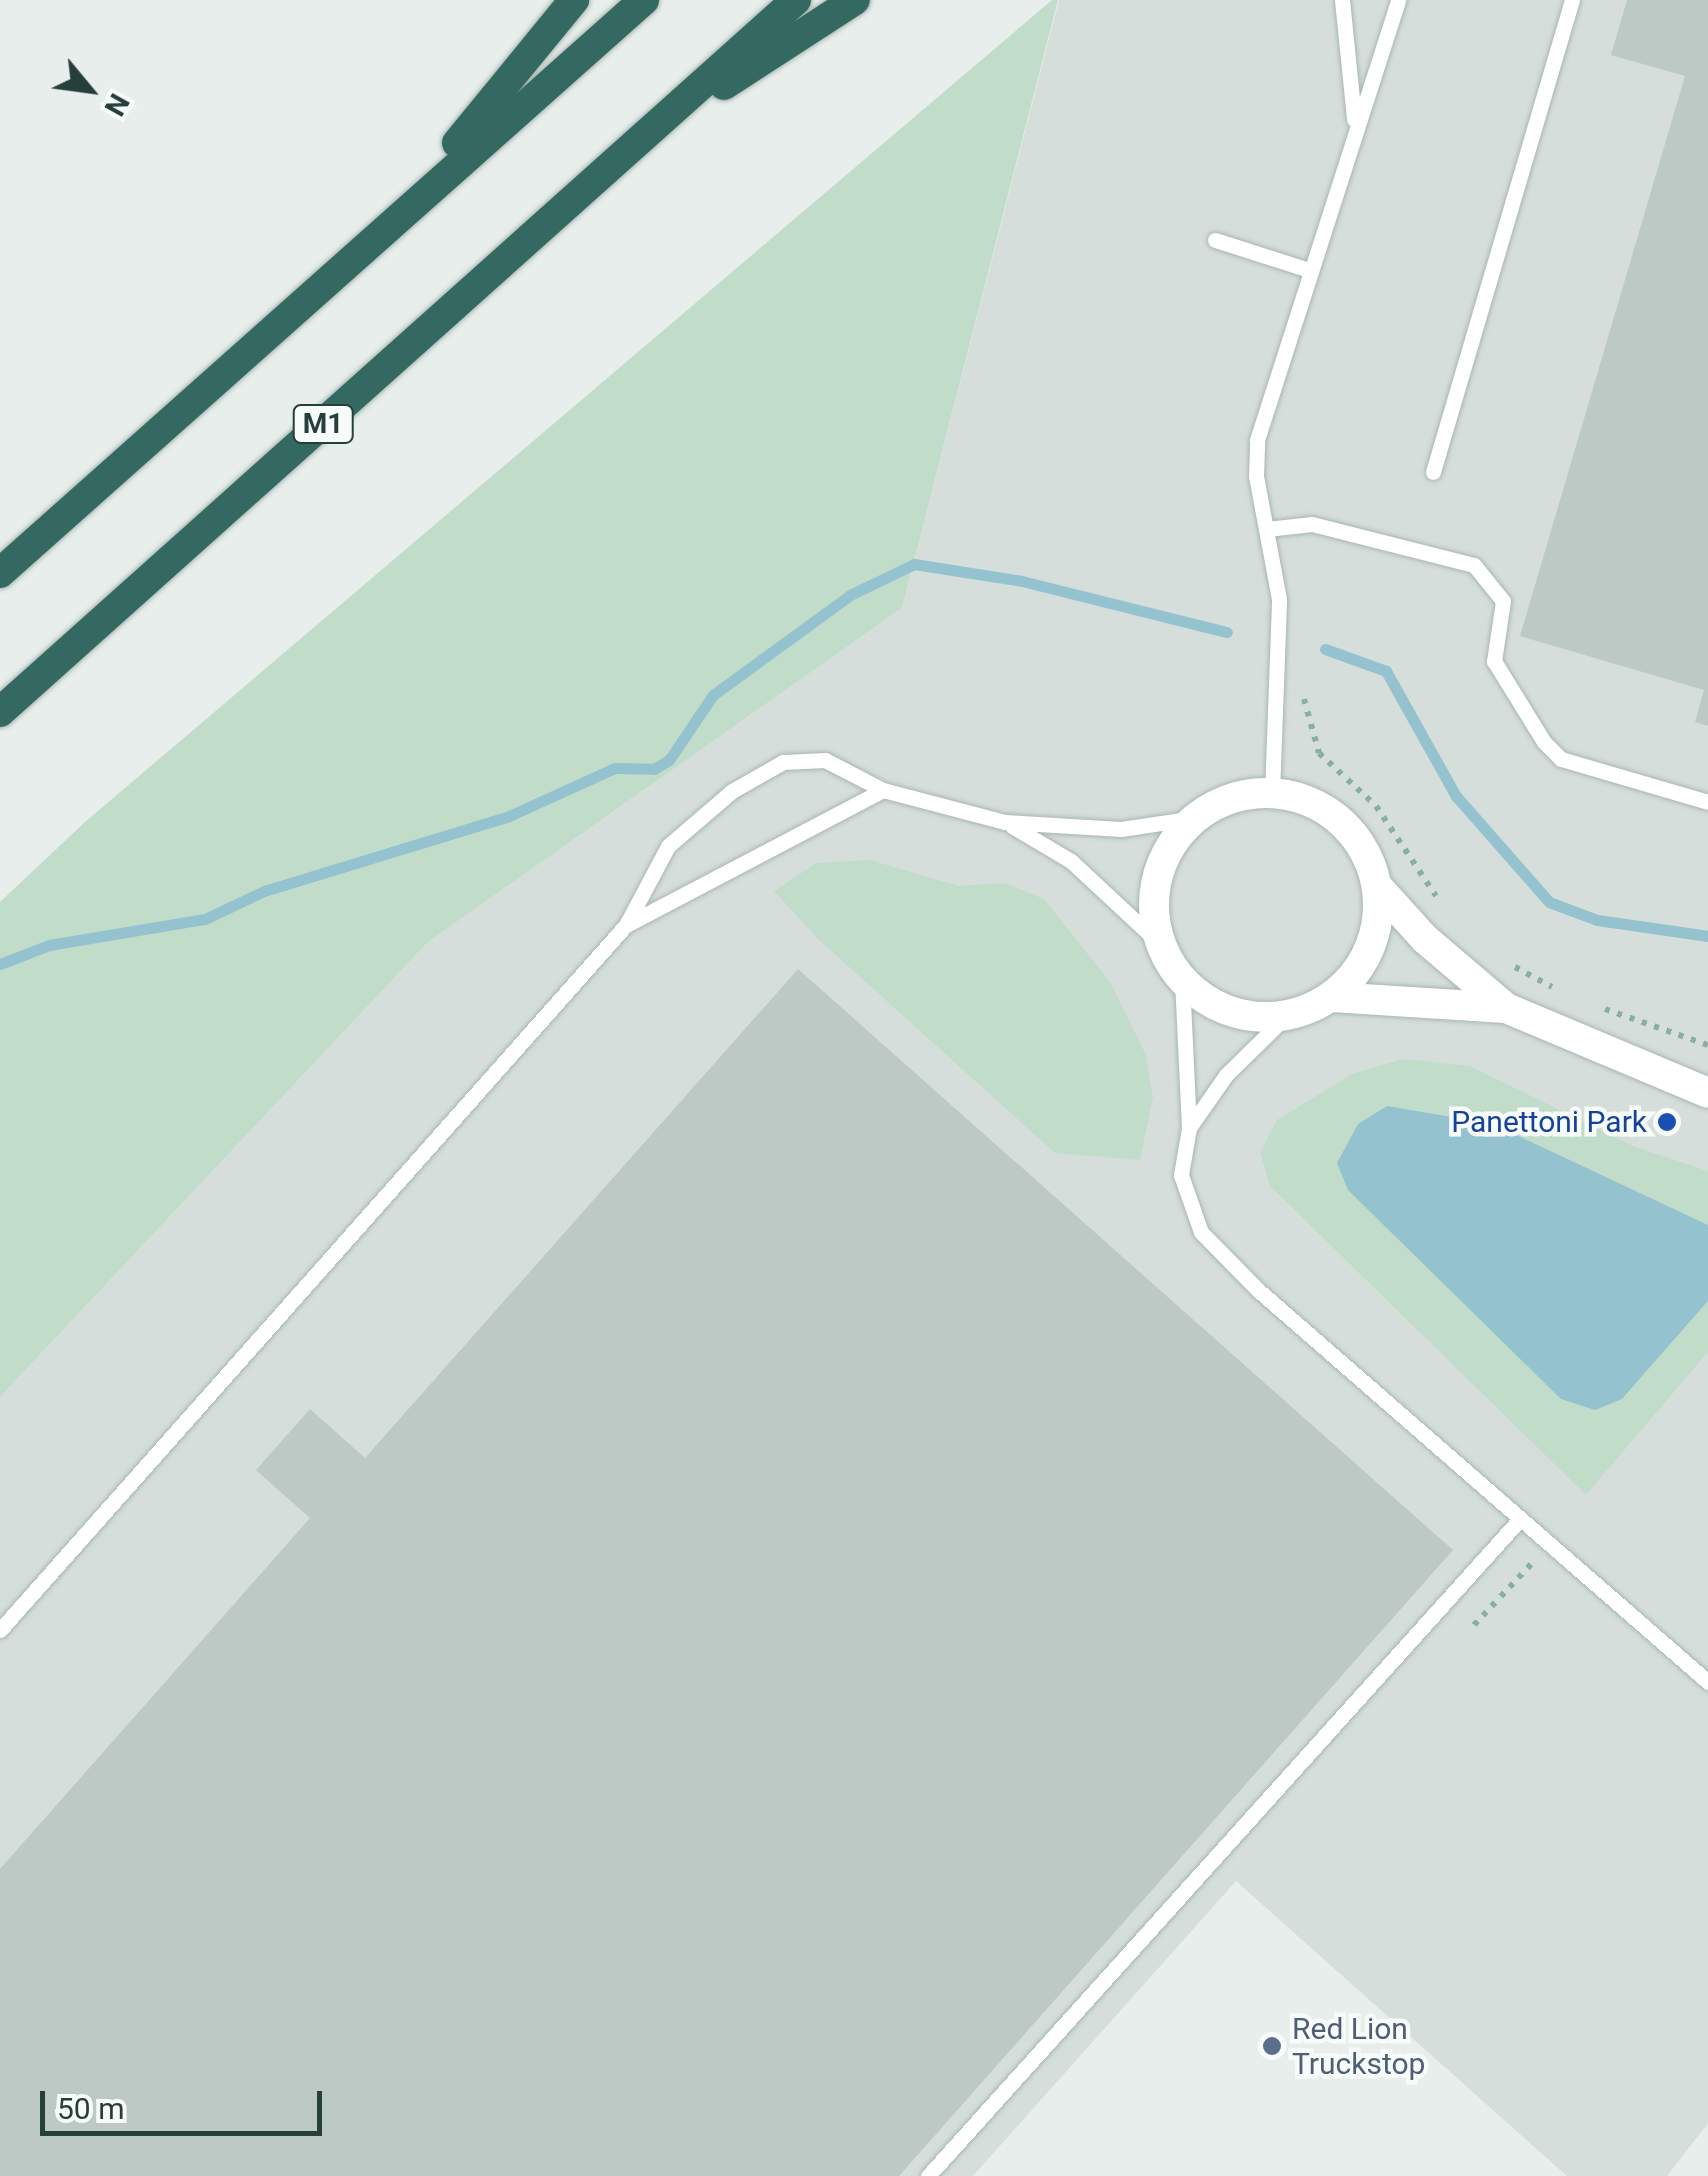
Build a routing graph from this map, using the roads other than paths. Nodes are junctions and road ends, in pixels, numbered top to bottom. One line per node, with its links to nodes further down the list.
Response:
1 (574, 0): 10 (highway)
2 (644, 0): 10 (highway)
3 (796, 0): 9 (highway, M1)
4 (855, 0): 9 (highway)
5 (1342, 0): 8 (lane)
6 (1398, 0): 8 (lane)
7 (1572, 0): 13 (lane)
8 (1354, 122): 12 (lane)
9 (646, 136): 16 (highway, M1)
10 (404, 207): 15 (highway)
11 (1215, 240): 12 (lane)
12 (1309, 270): 14 (lane)
13 (1433, 472)
14 (1267, 529): 18 (lane); 19 (lane)
15 (0, 573)
16 (0, 712)
17 (883, 790): 21 (lane); 23 (lane); 23 (lane)
18 (1272, 792): 20 (street); 22 (street)
19 (1708, 802)
20 (1195, 818): 21 (lane); 24 (street)
21 (1005, 822): 24 (lane)
22 (1378, 887): 26 (street); 27 (street)
23 (626, 925): 32 (lane)
24 (1161, 944): 25 (street)
25 (1182, 980): 28 (street); 30 (lane)
26 (1331, 997): 27 (street); 28 (street)
27 (1506, 1008): 29 (street)
28 (1285, 1017): 30 (lane)
29 (1708, 1093)
30 (1189, 1128): 31 (lane)
31 (1520, 1519): 33 (lane); 34 (lane)
32 (0, 1630)
33 (1708, 1682)
34 (928, 2176)

